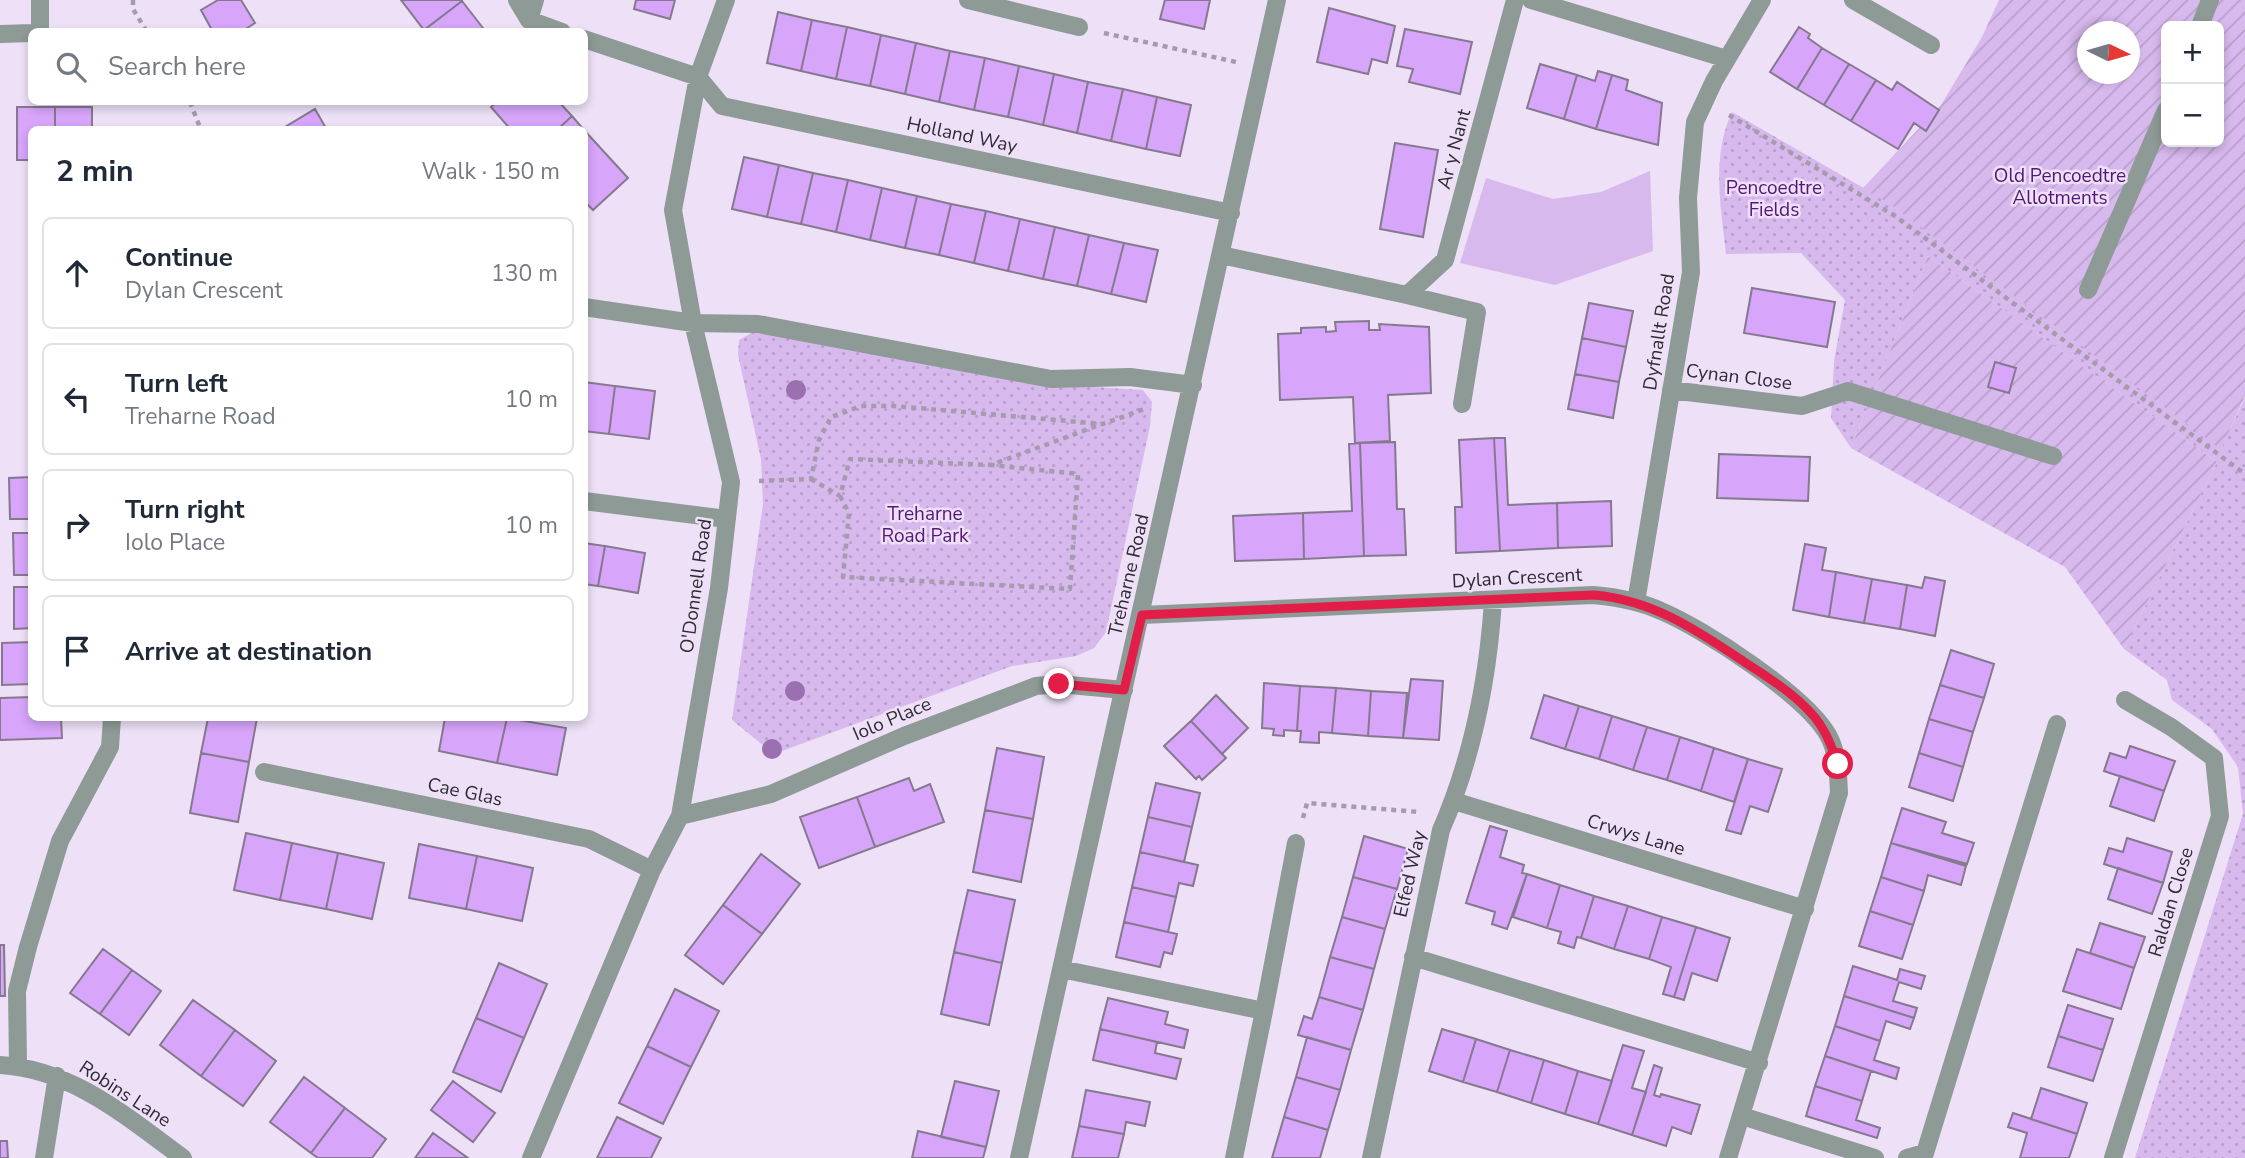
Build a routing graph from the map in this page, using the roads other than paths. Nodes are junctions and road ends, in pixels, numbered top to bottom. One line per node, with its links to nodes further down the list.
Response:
1 (40, 0): 15 (street)
2 (517, 0): 12 (street)
3 (535, 0): 12 (street)
4 (726, 0): 22 (street, O'Donnell Road)
5 (968, 0): 14 (street)
6 (1277, 0): 24 (street, Treharne Road)
7 (1515, 0): 27 (street, Ar y Nant)
8 (1531, 0): 21 (street)
9 (1762, 0): 21 (street, Dyfnallt Road)
10 (1853, 0): 20 (street)
11 (2210, 0): 13 (street)
12 (529, 20): 16 (street)
13 (2202, 21)
14 (1079, 27)
15 (40, 28)
16 (551, 28)
17 (28, 33): 18 (street)
18 (0, 34)
19 (588, 40): 22 (street)
20 (1931, 45)
21 (1727, 59): 31 (street, Dyfnallt Road)
22 (698, 77): 24 (street, Holland Way); 29 (street, O'Donnell Road)
23 (2161, 122): 26 (street)
24 (1231, 214): 25 (street, Treharne Road)
25 (1221, 256): 27 (street); 30 (street, Treharne Road)
26 (2088, 290)
27 (1407, 295): 32 (street)
28 (588, 308): 29 (street)
29 (693, 323): 30 (street); 35 (street, O'Donnell Road)
30 (1193, 384): 38 (street, Treharne Road)
31 (1671, 390): 33 (street, Cynan Close); 37 (street, Dyfnallt Road)
32 (1462, 404)
33 (2053, 456)
34 (588, 501): 35 (street)
35 (727, 519): 45 (street, O'Donnell Road)
36 (1493, 601): 37 (street, Dylan Crescent); 38 (street, Dylan Crescent); 44 (street, Elfed Way)
37 (1636, 602): 48 (street, Dylan Crescent)
38 (1142, 615): 39 (street, Treharne Road)
39 (1124, 690): 45 (street, Iolo Place); 50 (street, Treharne Road)
40 (2125, 700): 65 (street, Raldan Close)
41 (112, 721): 53 (street)
42 (2057, 724): 64 (street)
43 (264, 772): 47 (street, Cae Glas)
44 (1454, 801): 48 (street, Crwys Lane); 49 (street, Elfed Way)
45 (680, 816): 47 (street, O'Donnell Road)
46 (1296, 843): 51 (street)
47 (652, 870): 58 (street, O'Donnell Road)
48 (1805, 909): 52 (street, Dylan Crescent)
49 (1413, 957): 52 (street); 61 (street, Elfed Way)
50 (1061, 970): 51 (street); 59 (street, Treharne Road)
51 (1264, 1011): 60 (street)
52 (1759, 1063): 55 (street, Dylan Crescent)
53 (9, 1065): 54 (street, Robins Lane)
54 (57, 1076): 56 (street); 57 (street, Robins Lane)
55 (1742, 1116): 62 (street, Dylan Crescent); 63 (street)
56 (44, 1158)
57 (183, 1158)
58 (530, 1158)
59 (1018, 1158)
60 (1234, 1158)
61 (1371, 1158)
62 (1728, 1158)
63 (1875, 1158)
64 (1907, 1158)
65 (2113, 1158)

